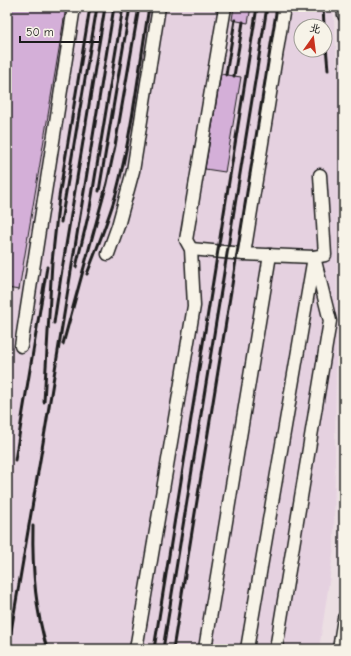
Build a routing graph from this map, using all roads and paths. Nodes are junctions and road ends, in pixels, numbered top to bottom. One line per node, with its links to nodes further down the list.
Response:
1 (74, 7): 13 (street)
2 (159, 7): 9 (street)
3 (225, 7): 8 (street)
4 (284, 7): 10 (street)
5 (344, 7): 6 (street)
6 (344, 15)
7 (320, 175): 12 (street)
8 (192, 249): 10 (street); 15 (street)
9 (108, 254)
10 (244, 254): 11 (street)
11 (270, 256): 12 (street); 16 (street)
12 (314, 257): 17 (street); 18 (street)
13 (21, 346)
14 (344, 618): 19 (street)
15 (136, 649)
16 (205, 649)
17 (247, 649)
18 (276, 649)
19 (339, 649)

